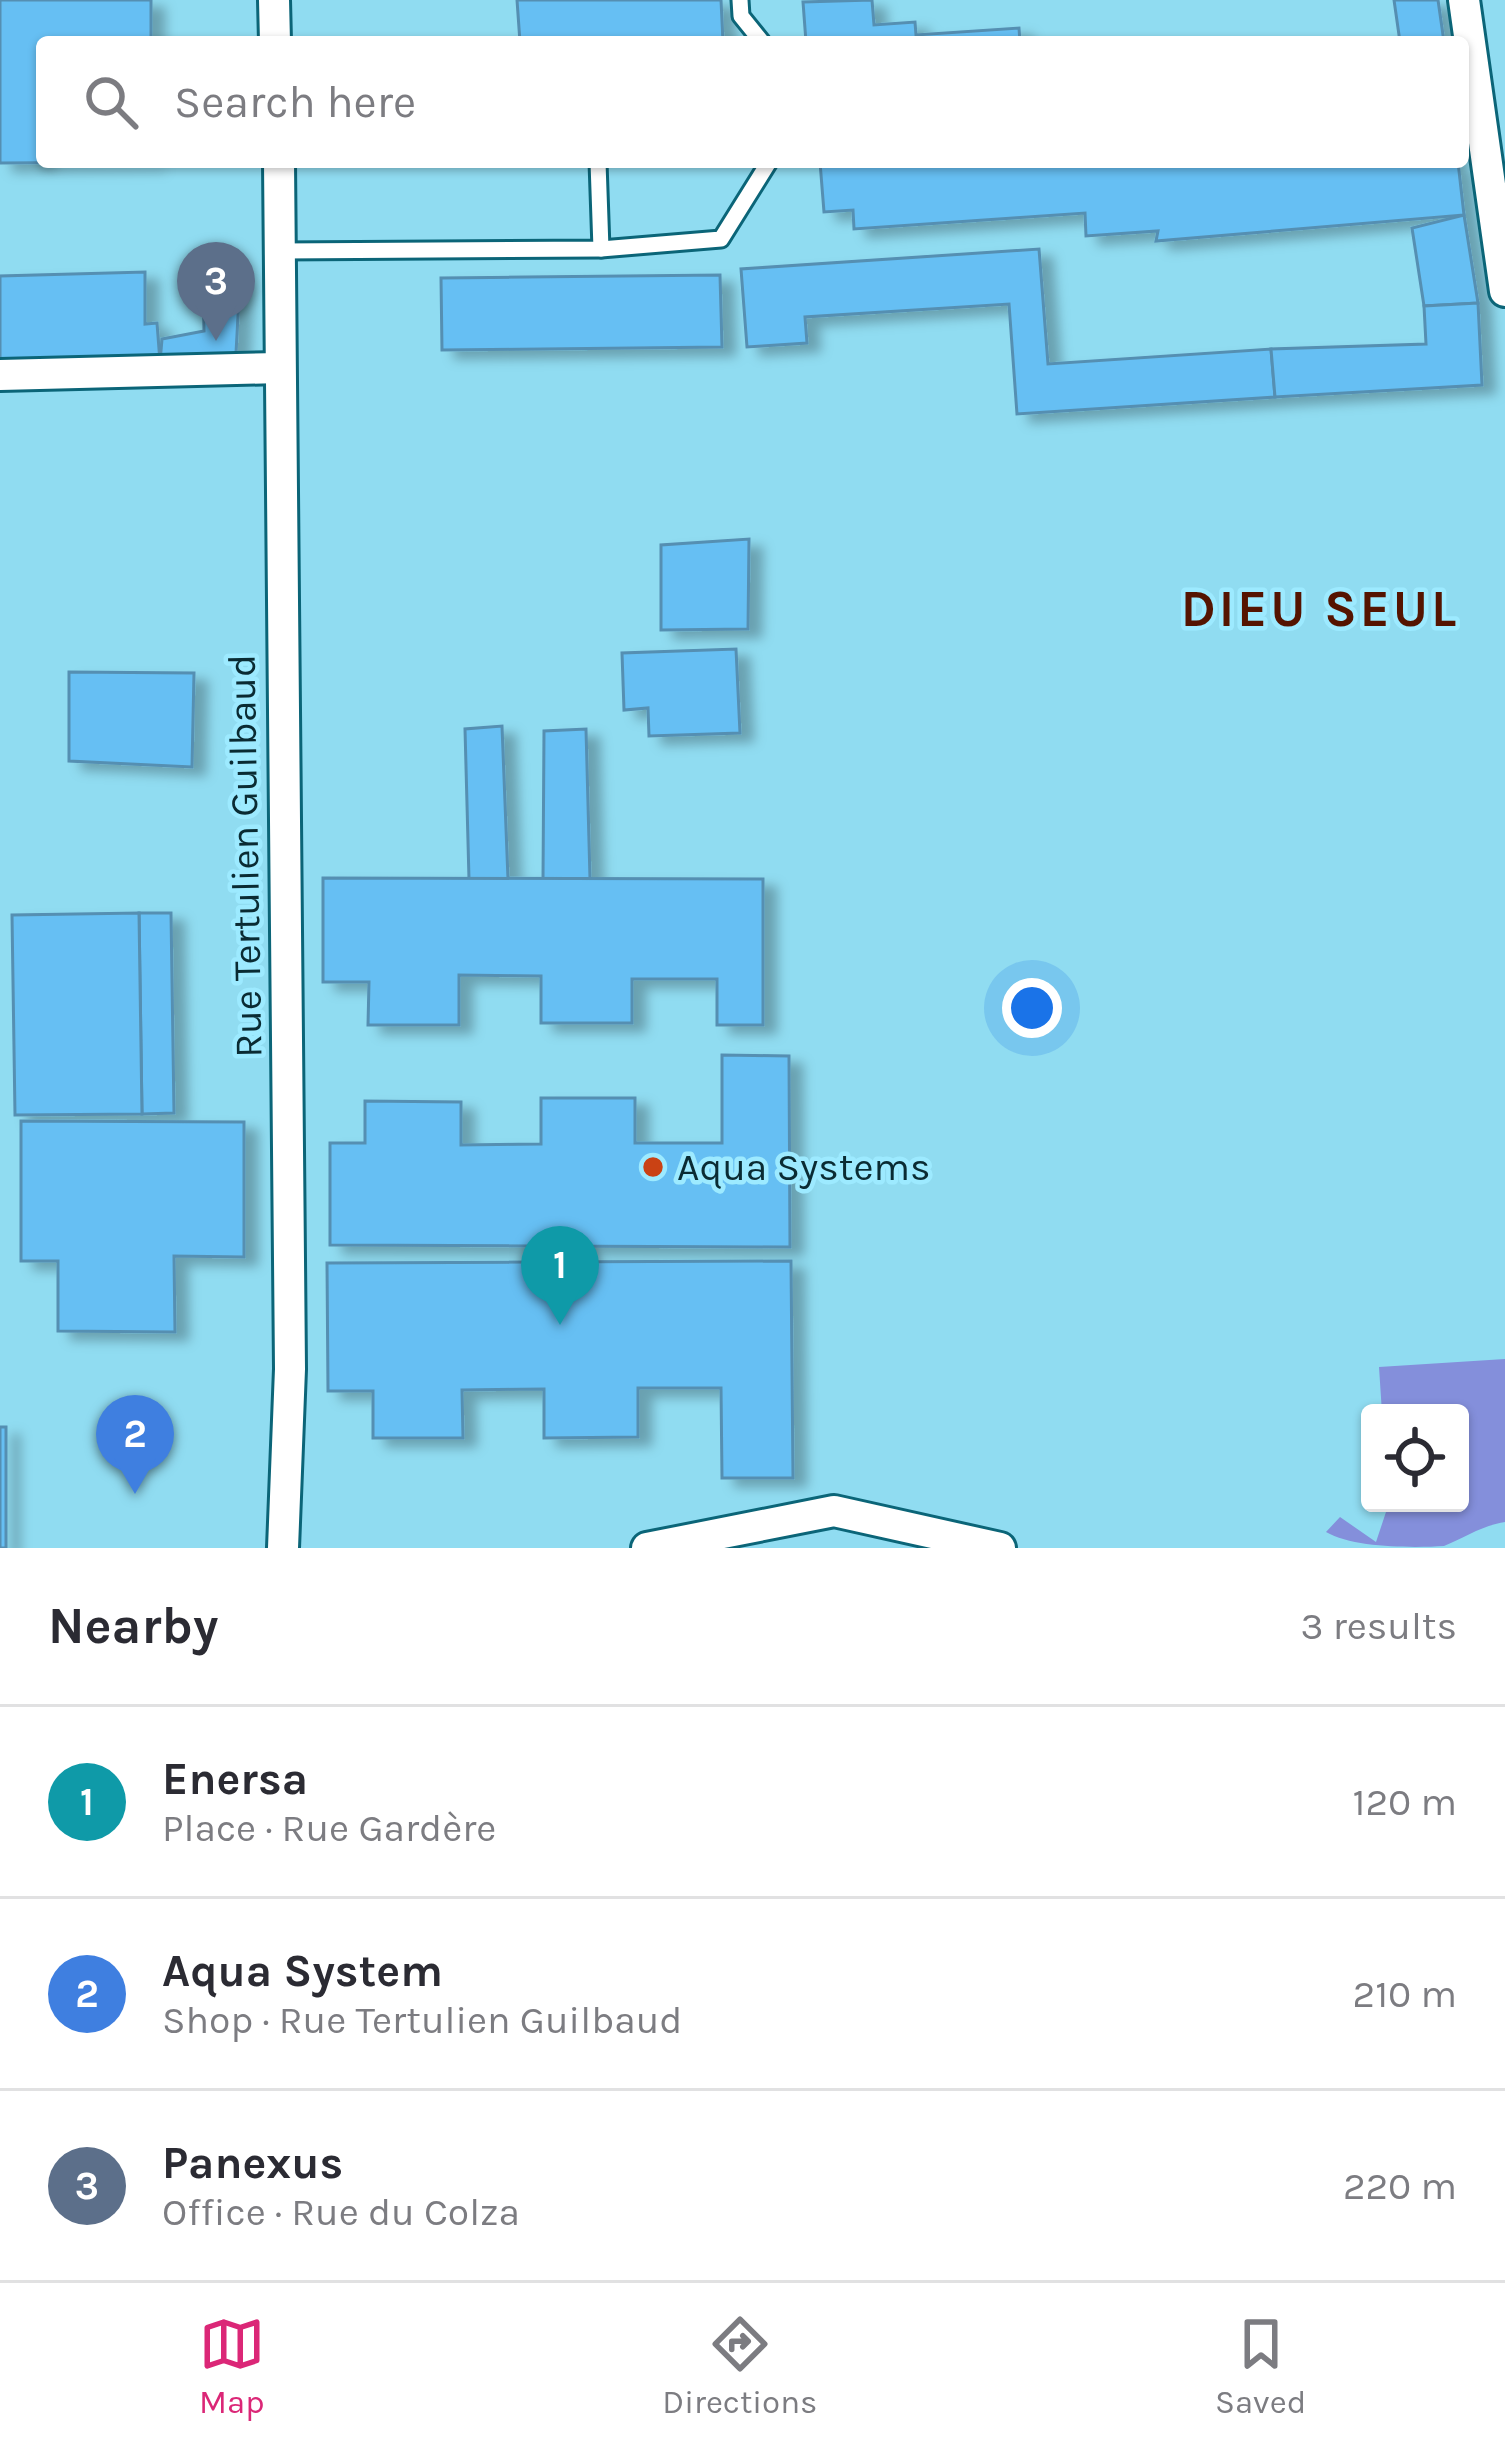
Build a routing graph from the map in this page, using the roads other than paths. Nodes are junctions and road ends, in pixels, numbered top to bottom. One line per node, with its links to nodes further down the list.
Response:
1 (274, 0): 4 (street)
2 (740, 0): 5 (lane)
3 (1464, 0): 6 (street)
4 (275, 36)
5 (757, 36)
6 (1497, 155): 12 (street)
7 (279, 168): 11 (street, Rue Tertulien Guilbaud)
8 (598, 168): 10 (lane)
9 (766, 168): 10 (lane)
10 (602, 248): 11 (lane)
11 (281, 250): 13 (street, Rue Tertulien Guilbaud)
12 (1505, 290)
13 (279, 368): 14 (street); 15 (street, Rue Tertulien Guilbaud)
14 (0, 375)
15 (283, 1548)
16 (647, 1548): 17 (street)
17 (1000, 1548)

